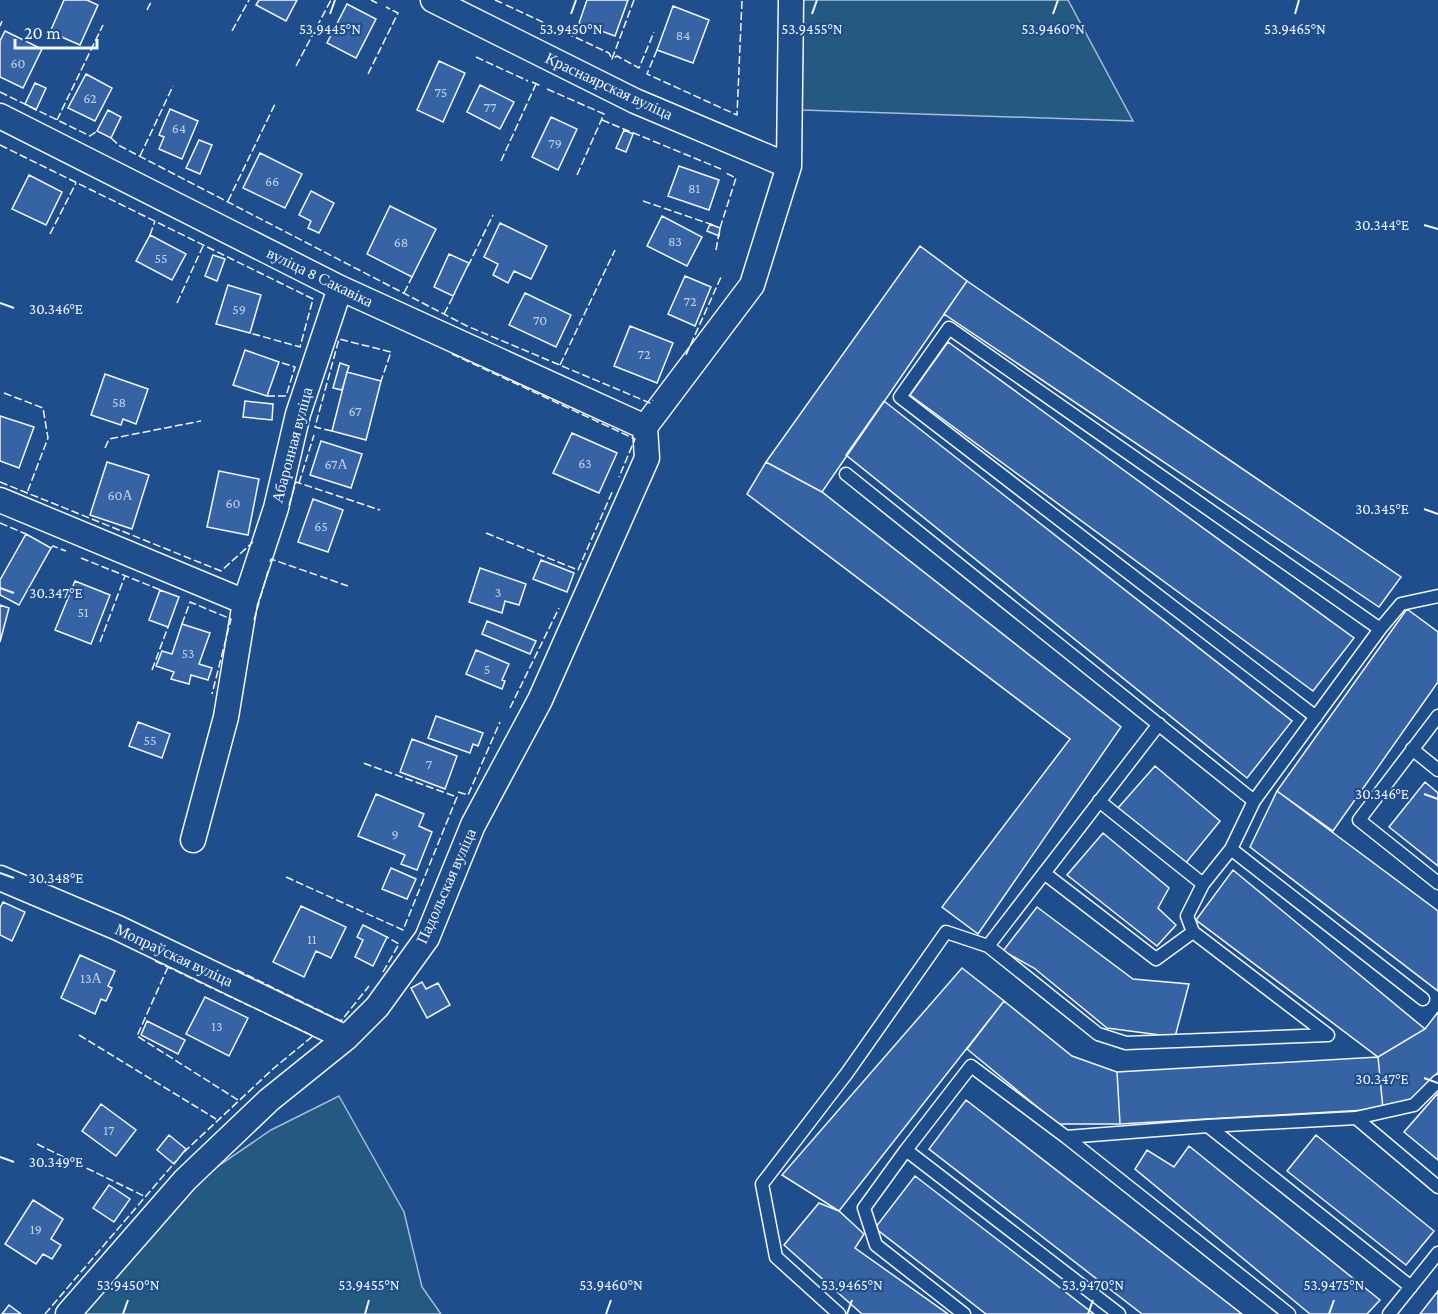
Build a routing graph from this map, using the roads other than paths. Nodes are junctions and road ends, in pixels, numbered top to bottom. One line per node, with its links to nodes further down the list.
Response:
1 (433, 0): 4 (street, Краснаярская вуліца)
2 (791, 0): 4 (street)
3 (0, 116): 5 (street, вуліца 8 Сакавіка)
4 (789, 166): 6 (street)
5 (340, 288): 6 (street, вуліца 8 Сакавіка); 10 (street, Абаронная вуліца)
6 (645, 427): 28 (street, Падольская вуліца)
7 (846, 474): 14 (lane)
8 (0, 501): 10 (street)
9 (1438, 596): 11 (lane)
10 (245, 602): 19 (street, Абаронная вуліца)
11 (1380, 629): 13 (lane); 13 (lane)
12 (1438, 716): 15 (lane)
13 (1316, 717): 18 (lane)
14 (1159, 724): 17 (lane); 18 (lane)
15 (1412, 749): 16 (lane); 23 (lane)
16 (1438, 770)
17 (1099, 801): 21 (lane); 24 (lane)
18 (1254, 801): 20 (lane)
19 (193, 840)
20 (1231, 849): 24 (lane); 27 (lane)
21 (1044, 873): 25 (lane); 26 (lane)
22 (0, 878): 28 (street, Мопраўская вуліца)
23 (1438, 883)
24 (1203, 884): 25 (lane)
25 (1193, 932): 26 (lane)
26 (988, 946): 38 (lane)
27 (1423, 999)
28 (346, 1038): 37 (street, Падольская вуліца)
29 (1438, 1081): 30 (lane)
30 (1356, 1118): 31 (lane); 34 (lane)
31 (1208, 1126): 32 (lane); 36 (lane)
32 (1066, 1137): 33 (lane); 41 (lane)
33 (906, 1150): 39 (lane); 40 (lane)
34 (1438, 1187)
35 (1438, 1253): 36 (lane)
36 (1411, 1287): 42 (lane)
37 (68, 1314)
38 (840, 1314)
39 (963, 1314)
40 (1119, 1314)
41 (1289, 1314)
42 (1389, 1314)

